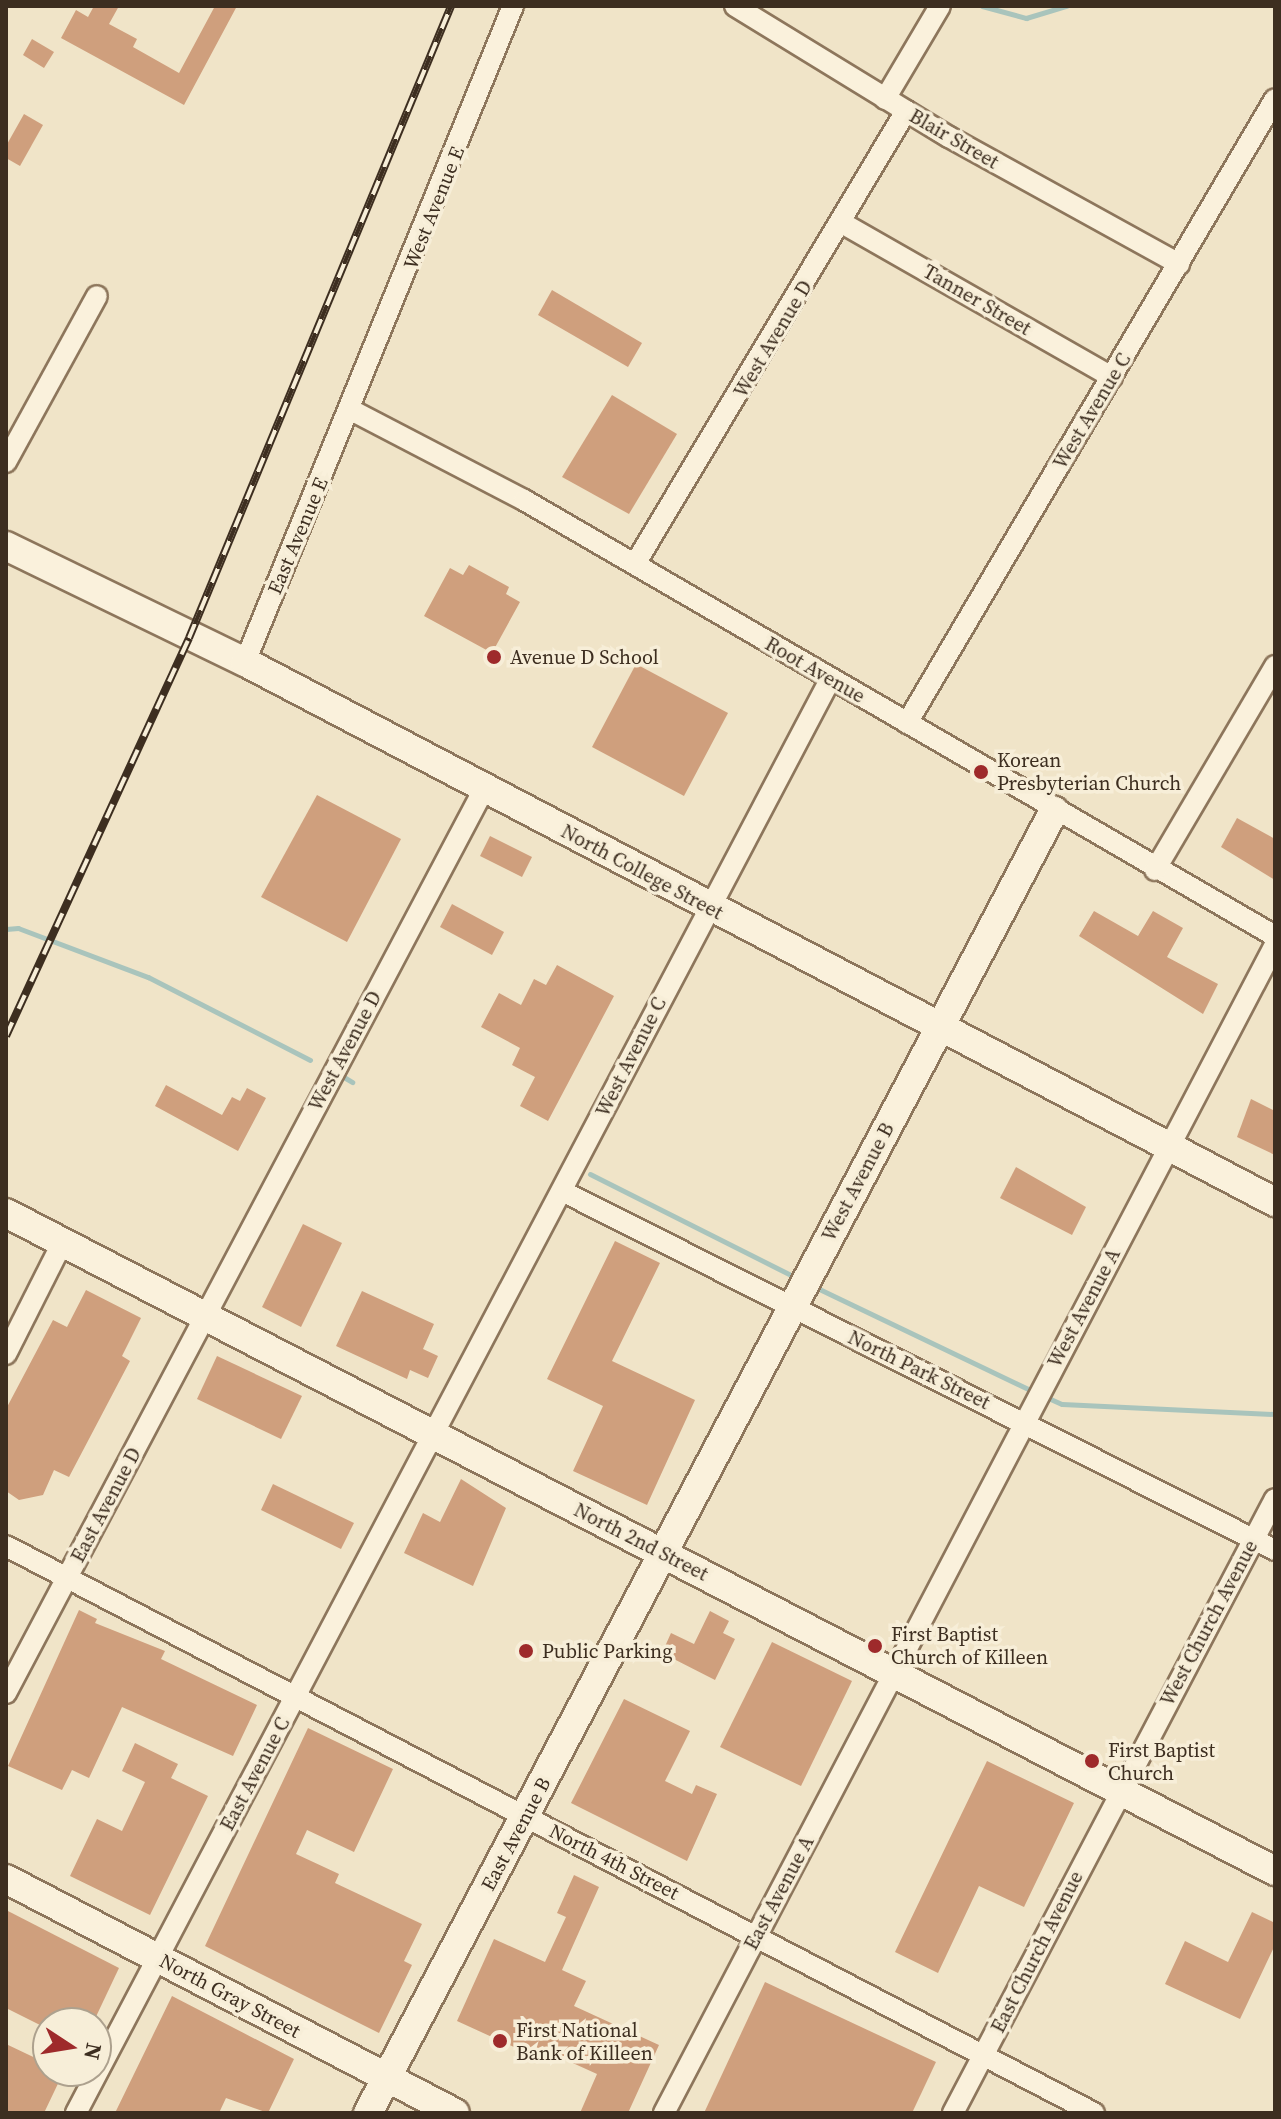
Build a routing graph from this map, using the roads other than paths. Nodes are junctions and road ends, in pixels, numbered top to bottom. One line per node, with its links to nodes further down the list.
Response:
1 (513, 6): 11 (street, West Avenue E)
2 (940, 6): 4 (street)
3 (734, 7): 4 (street, Blair Street)
4 (885, 99): 6 (street, Blair Street)
5 (1275, 99): 8 (street, West Avenue C)
6 (906, 111): 7 (street, West Avenue D); 8 (street, Blair Street)
7 (842, 223): 10 (street, Tanner Street); 14 (street, West Avenue D)
8 (1179, 264): 10 (street, West Avenue C)
9 (97, 296): 12 (street)
10 (1112, 377): 18 (street, West Avenue C)
11 (351, 410): 14 (street, Root Avenue); 15 (street, East Avenue E)
12 (6, 462)
13 (6, 546): 15 (street, North College Street)
14 (635, 564): 17 (street, Root Avenue)
15 (245, 662): 19 (street, North College Street)
16 (1275, 666): 21 (street)
17 (830, 680): 18 (street, Root Avenue); 22 (street, West Avenue C)
18 (907, 723): 20 (street, Root Avenue)
19 (485, 787): 22 (street, North College Street); 32 (street, West Avenue D)
20 (1054, 811): 21 (street, Root Avenue); 25 (street, West Avenue B)
21 (1155, 870): 23 (street, Root Avenue)
22 (709, 908): 25 (street, North College Street); 27 (street, West Avenue C)
23 (1275, 936)
24 (1275, 945): 26 (street, West Avenue A)
25 (940, 1029): 26 (street, North College Street); 31 (street, West Avenue B)
26 (1169, 1146): 28 (street, North College Street); 34 (street, West Avenue A)
27 (562, 1191): 31 (street, North Park Street); 35 (street, West Avenue C)
28 (1275, 1202)
29 (6, 1213): 30 (street, North 2nd Street)
30 (62, 1243): 32 (street, North 2nd Street); 33 (street)
31 (794, 1301): 34 (street, North Park Street); 40 (street, West Avenue B)
32 (205, 1316): 35 (street, North 2nd Street); 41 (street, East Avenue D)
33 (6, 1354)
34 (1027, 1416): 37 (street, North Park Street); 42 (street, West Avenue A)
35 (434, 1435): 40 (street, North 2nd Street); 44 (street, East Avenue C)
36 (1275, 1499): 37 (street, West Church Avenue)
37 (1253, 1539): 39 (street, North Park Street); 45 (street, West Church Avenue)
38 (6, 1546): 41 (street, North 4th Street)
39 (1275, 1550)
40 (663, 1554): 42 (street, North 2nd Street); 46 (street, East Avenue B)
41 (67, 1579): 43 (street, East Avenue D); 44 (street, North 4th Street)
42 (894, 1673): 45 (street, North 2nd Street); 49 (street, East Avenue A)
43 (6, 1693)
44 (297, 1697): 46 (street, North 4th Street); 50 (street, East Avenue C)
45 (1121, 1791): 47 (street, North 2nd Street); 51 (street, East Church Avenue)
46 (526, 1816): 49 (street, North 4th Street); 52 (street, East Avenue B)
47 (1275, 1871)
48 (6, 1879): 50 (street, North Gray Street)
49 (757, 1935): 51 (street, North 4th Street); 56 (street, East Avenue A)
50 (157, 1957): 52 (street, North Gray Street); 53 (street, East Avenue C)
51 (983, 2055): 57 (street, East Church Avenue); 58 (street, North 4th Street)
52 (386, 2078): 54 (street, East Avenue B); 55 (street, North Gray Street)
53 (76, 2113)
54 (368, 2113)
55 (455, 2113)
56 (664, 2113)
57 (953, 2113)
58 (1094, 2113)

